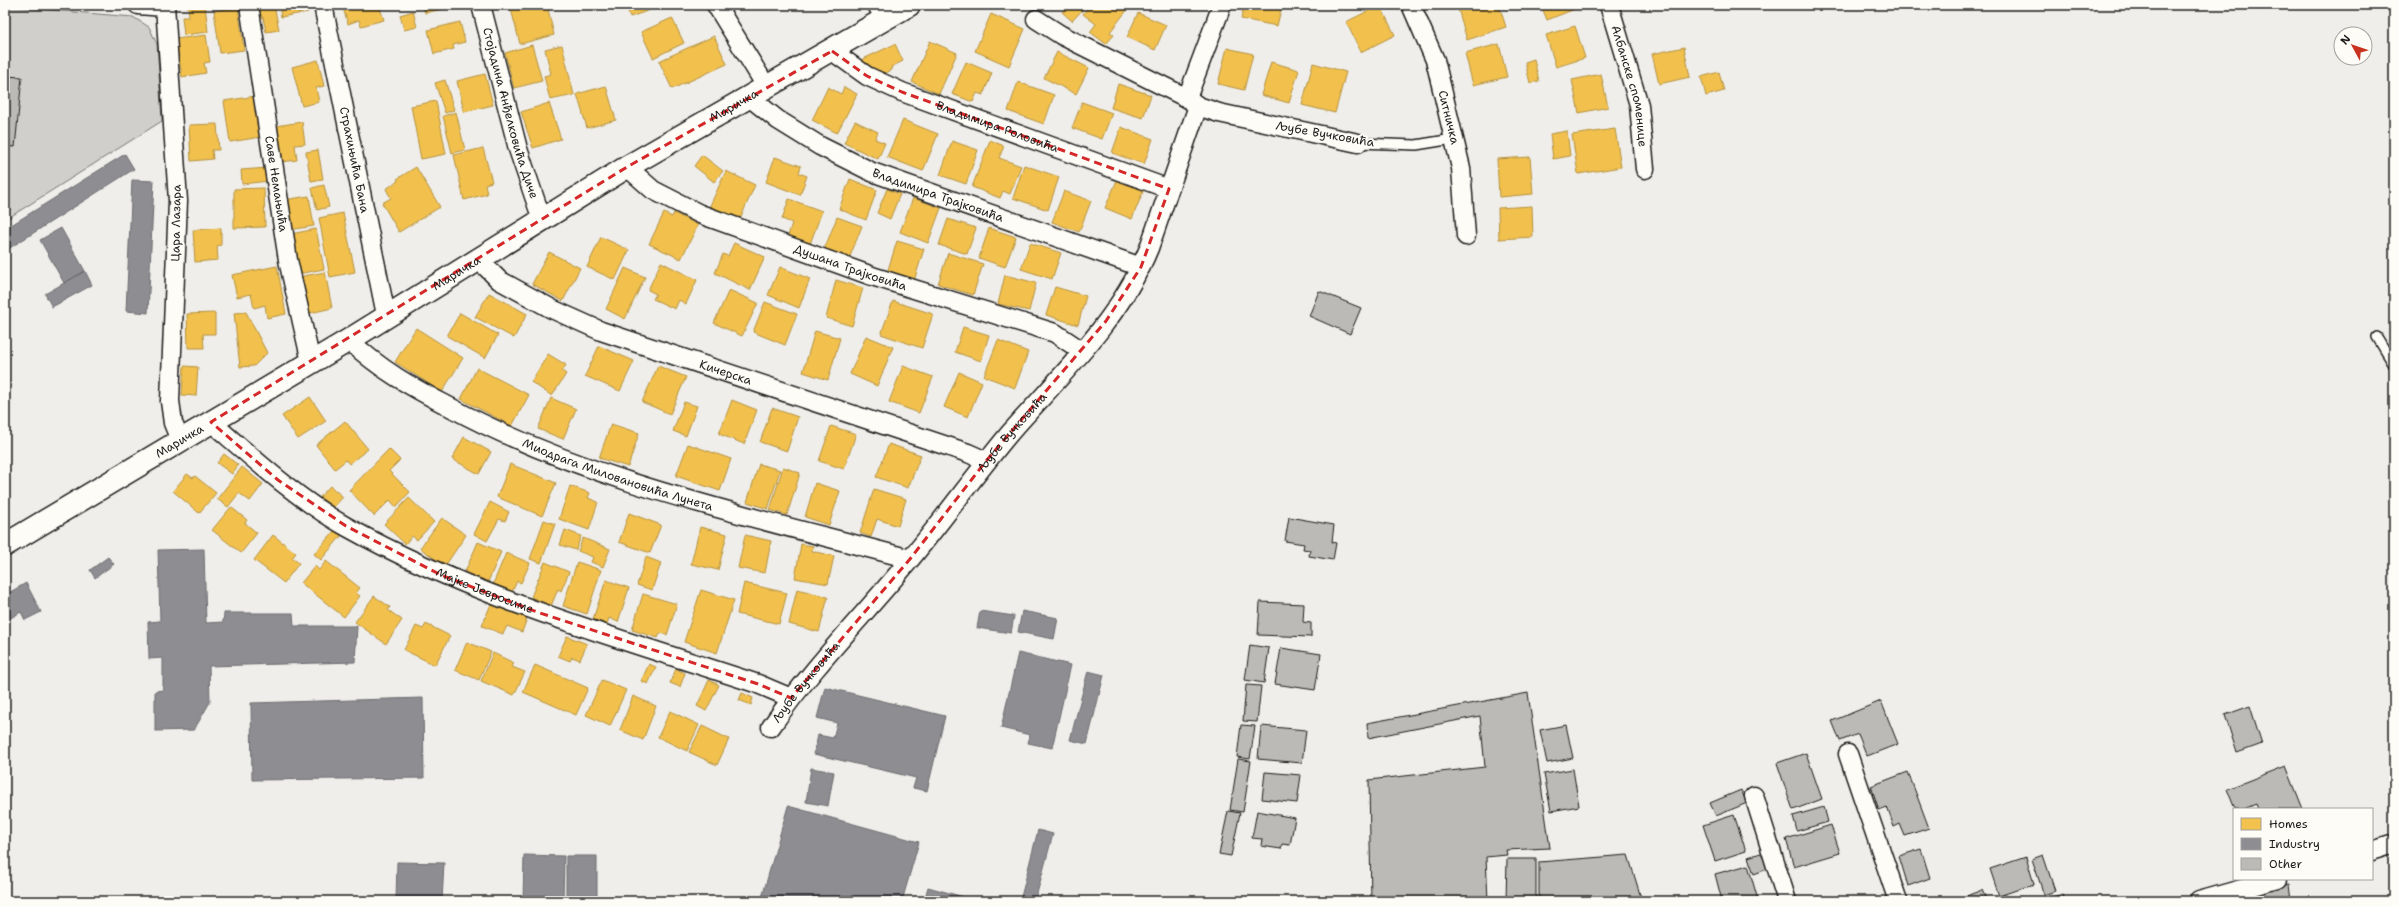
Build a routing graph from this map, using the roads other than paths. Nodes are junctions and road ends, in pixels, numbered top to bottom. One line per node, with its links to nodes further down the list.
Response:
1 (138, 5): 10 (street)
2 (249, 5): 29 (street, Саве Немањића)
3 (323, 5): 25 (street, Страхињића Бана)
4 (481, 5): 21 (street, Стојадина Анђелковића Диче)
5 (716, 5): 14 (street, Владимира Трајковића)
6 (909, 5): 11 (street, Маричка)
7 (1222, 5): 15 (street, Љубе Вучковића)
8 (1411, 5): 16 (street, Ситничка)
9 (1609, 5): 19 (street, Албанске споменице)
10 (165, 6): 32 (street, Цара Лазара)
11 (881, 12): 13 (street, Маричка)
12 (1036, 19): 15 (street)
13 (832, 51): 14 (street, Маричка); 20 (street, Владимира Роловића)
14 (757, 91): 18 (street, Маричка); 24 (street, Владимира Трајковића)
15 (1192, 102): 17 (street, Љубе Вучковића); 20 (street, Љубе Вучковића)
16 (1454, 138): 17 (lane, Љубе Вучковића); 22 (street, Ситничка)
17 (1358, 143)
18 (627, 167): 21 (street, Маричка); 28 (street, Душана Трајковића)
19 (1645, 169)
20 (1169, 189): 24 (street, Љубе Вучковића)
21 (542, 220): 23 (street, Маричка)
22 (1466, 236)
23 (478, 259): 25 (street, Маричка); 33 (street, Кичерска)
24 (1141, 267): 28 (street, Љубе Вучковића)
25 (386, 315): 27 (street, Маричка)
26 (2377, 338): 30 (lane)
27 (349, 340): 29 (street, Маричка); 35 (street, Миодрага Миловановића Лунета)
28 (1082, 351): 33 (street, Љубе Вучковића)
29 (311, 362): 31 (street, Маричка)
30 (2394, 365)
31 (211, 422): 32 (street, Маричка); 36 (street, Мајке Јевросиме)
32 (180, 440): 34 (street, Маричка)
33 (986, 462): 35 (street, Љубе Вучковића)
34 (5, 546)
35 (910, 559): 36 (street, Љубе Вучковића)
36 (791, 698): 37 (street, Љубе Вучковића)
37 (771, 728)
38 (1848, 754): 44 (street)
39 (1754, 796): 43 (street)
40 (2394, 844): 41 (street)
41 (2373, 851)
42 (2273, 880): 45 (street)
43 (1787, 901)
44 (1898, 901)
45 (2199, 901)

